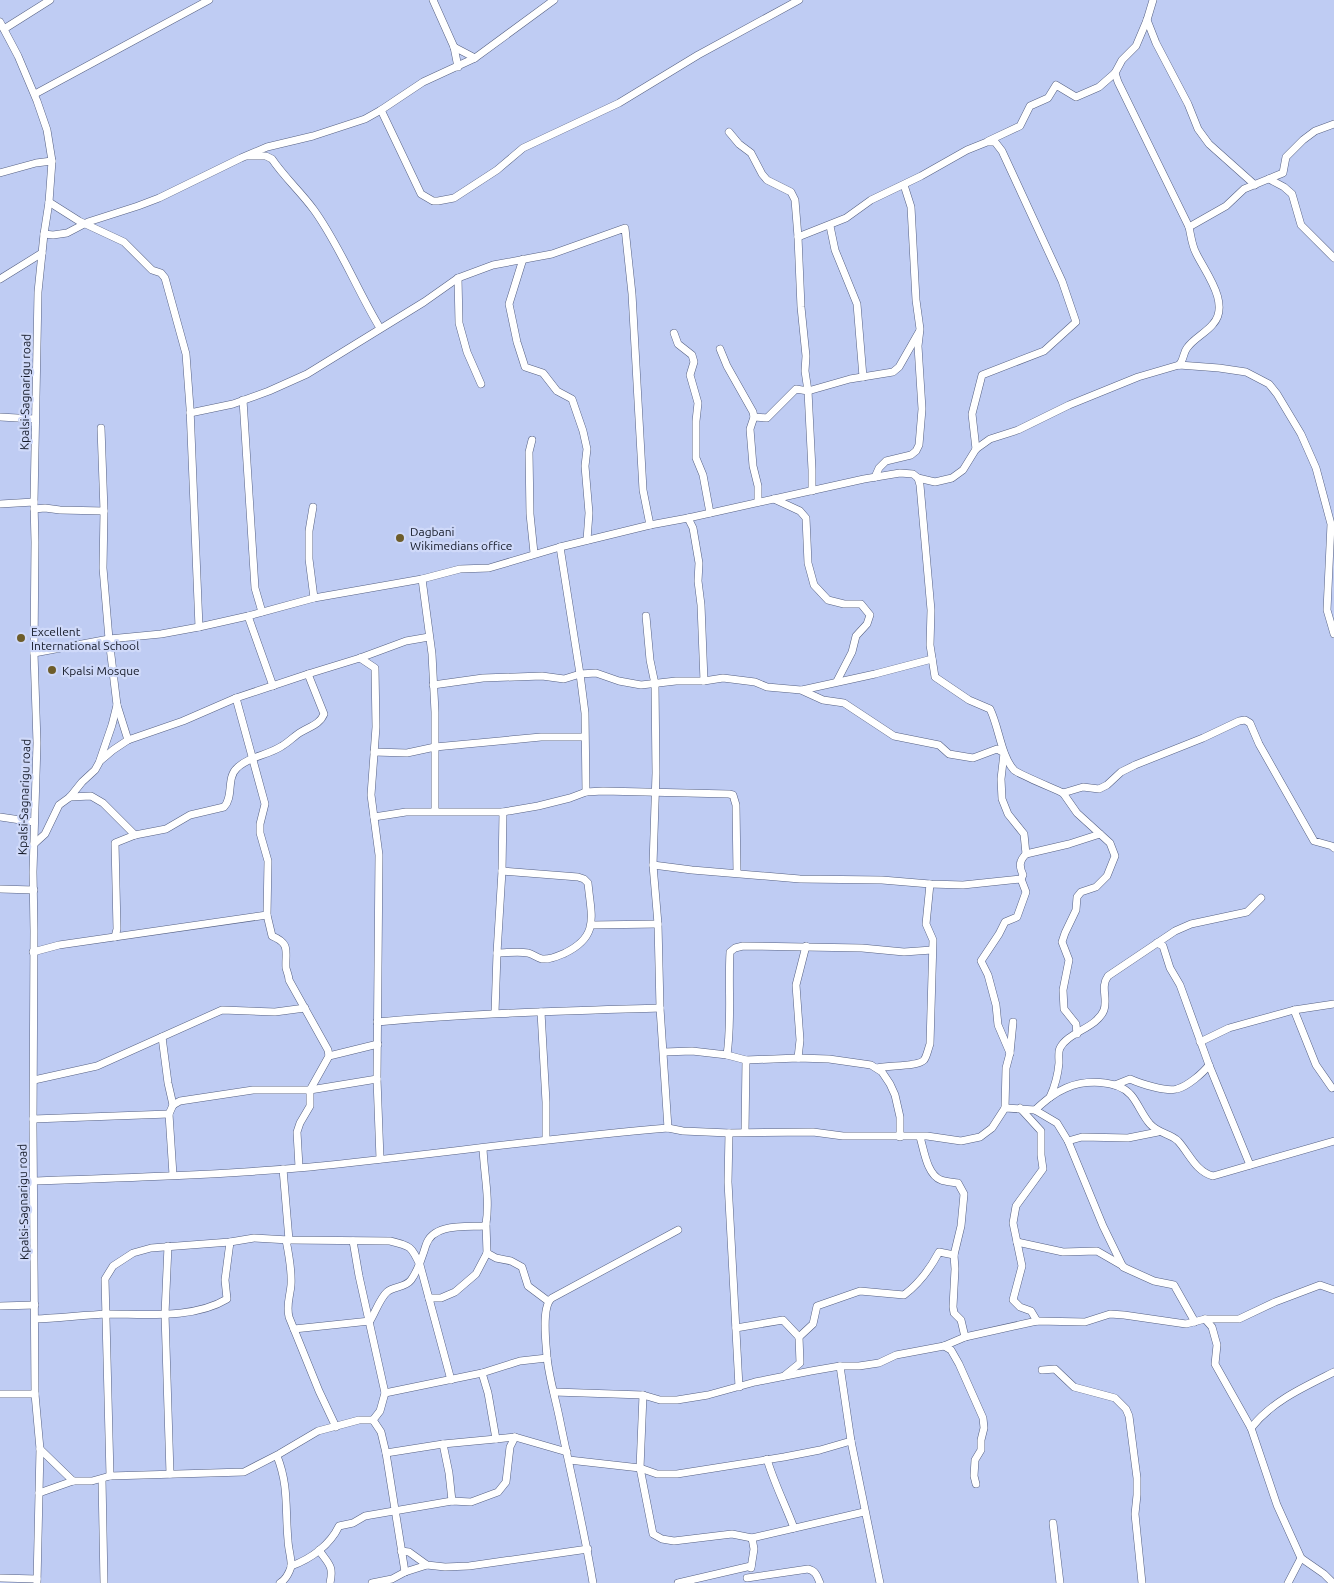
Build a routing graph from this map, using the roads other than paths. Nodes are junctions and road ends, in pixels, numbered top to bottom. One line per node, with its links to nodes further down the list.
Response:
1 (50, 0): 8 (street)
2 (209, 0): 13 (street)
3 (433, 0): 9 (street)
4 (554, 0): 10 (street)
5 (799, 0): 14 (street)
6 (1153, 0): 7 (street)
7 (1147, 20): 12 (street); 23 (street)
8 (2, 26): 13 (street, Kpalsi-Sagnarigu road)
9 (454, 47): 10 (street); 11 (street)
10 (475, 58): 11 (street)
11 (458, 67): 14 (street)
12 (1115, 73): 17 (street); 27 (street)
13 (35, 94): 19 (street, Kpalsi-Sagnarigu road)
14 (381, 110): 18 (street)
15 (1334, 124): 21 (street)
16 (729, 132): 29 (street)
17 (987, 142): 22 (street); 50 (street)
18 (245, 156): 25 (street); 35 (street)
19 (52, 160): 20 (street); 24 (street, Kpalsi-Sagnarigu road)
20 (0, 173)
21 (1270, 179): 23 (street); 31 (street)
22 (904, 184): 26 (street); 36 (street)
23 (1256, 185): 27 (street)
24 (49, 202): 25 (street); 28 (street, Kpalsi-Sagnarigu road)
25 (84, 223): 28 (street); 44 (street)
26 (830, 226): 29 (street); 40 (street)
27 (1189, 227): 39 (street)
28 (44, 234): 30 (street, Kpalsi-Sagnarigu road)
29 (798, 237): 42 (street)
30 (42, 252): 34 (street); 47 (street, Kpalsi-Sagnarigu road)
31 (1334, 258)
32 (523, 259): 33 (street); 62 (street); 63 (street)
33 (458, 278): 35 (street); 41 (street)
34 (0, 280)
35 (380, 328): 43 (street)
36 (920, 329): 40 (street); 51 (street)
37 (674, 333): 60 (street)
38 (720, 349): 46 (street)
39 (1179, 365): 50 (street); 66 (street)
40 (863, 377): 42 (street)
41 (481, 384)
42 (808, 392): 46 (street); 53 (street)
43 (243, 400): 44 (street); 69 (street)
44 (190, 413): 72 (street)
45 (0, 417): 47 (street)
46 (754, 417): 55 (street)
47 (35, 419): 57 (street, Kpalsi-Sagnarigu road)
48 (101, 428): 59 (street)
49 (532, 440): 65 (street)
50 (976, 449): 52 (street)
51 (875, 477): 52 (street); 53 (street)
52 (918, 478): 78 (street)
53 (812, 491): 54 (street)
54 (774, 499): 55 (street); 82 (street)
55 (758, 502): 60 (street)
56 (0, 504): 57 (street)
57 (34, 506): 59 (street); 76 (street, Kpalsi-Sagnarigu road)
58 (313, 507): 68 (street)
59 (104, 511): 75 (street)
60 (710, 513): 61 (street)
61 (688, 518): 62 (street); 81 (street)
62 (650, 525): 63 (street)
63 (587, 540): 64 (street)
64 (560, 546): 65 (street); 80 (street)
65 (534, 553): 67 (street)
66 (1332, 562): 73 (street)
67 (422, 578): 68 (street); 74 (street)
68 (314, 598): 69 (street)
69 (262, 612): 70 (street)
70 (248, 616): 72 (street); 85 (street)
71 (646, 616): 83 (street)
72 (200, 627): 75 (street)
73 (1334, 634)
74 (429, 637): 77 (street); 84 (street)
75 (109, 639): 76 (street); 88 (street)
76 (34, 653): 104 (street, Kpalsi-Sagnarigu road)
77 (360, 658): 79 (street); 92 (street)
78 (932, 659): 82 (street); 93 (street)
79 (308, 674): 85 (street); 94 (street)
80 (580, 674): 83 (street); 84 (street); 89 (street)
81 (704, 681): 83 (street); 86 (street)
82 (837, 681): 86 (street)
83 (655, 684): 97 (street)
84 (433, 685): 91 (street)
85 (272, 686): 87 (street)
86 (801, 690): 93 (street)
87 (236, 698): 90 (street); 94 (street)
88 (117, 705): 90 (street); 95 (street)
89 (584, 737): 91 (street); 96 (street)
90 (128, 740): 95 (street)
91 (435, 747): 92 (street); 100 (street)
92 (374, 752): 103 (street)
93 (1004, 753): 98 (street); 109 (street)
94 (253, 759): 105 (street); 118 (street)
95 (100, 761): 99 (street)
96 (586, 792): 97 (street); 101 (street)
97 (655, 792): 110 (street); 112 (street)
98 (1063, 793): 106 (street); 108 (street)
99 (70, 797): 105 (street); 107 (street)
100 (434, 811): 101 (street); 103 (street)
101 (503, 812): 111 (street)
102 (0, 817): 104 (street)
103 (374, 817): 133 (street)
104 (34, 822): 107 (street, Kpalsi-Sagnarigu road)
105 (135, 834): 121 (street)
106 (1100, 834): 109 (street); 135 (street)
107 (34, 844): 116 (street, Kpalsi-Sagnarigu road)
108 (1334, 848)
109 (1026, 854): 113 (street)
110 (653, 864): 112 (street); 119 (street)
111 (502, 871): 120 (street); 126 (street)
112 (737, 873): 114 (street)
113 (1021, 879): 114 (street); 140 (street)
114 (930, 884): 124 (street)
115 (0, 889): 116 (street)
116 (34, 890): 125 (street, Kpalsi-Sagnarigu road)
117 (1261, 898): 122 (street)
118 (267, 915): 121 (street); 128 (street)
119 (658, 924): 120 (street); 129 (street)
120 (592, 925): 126 (street)
121 (115, 937): 125 (street)
122 (1157, 943): 135 (street); 137 (street)
123 (806, 946): 124 (street); 141 (street); 143 (street)
124 (932, 950): 146 (street)
125 (33, 952): 148 (street, Kpalsi-Sagnarigu road)
126 (497, 953): 132 (street)
127 (1334, 1004): 130 (street)
128 (305, 1008): 136 (street); 142 (street)
129 (660, 1008): 131 (street); 139 (street)
130 (1294, 1010): 137 (street); 150 (street)
131 (541, 1012): 132 (street); 165 (street)
132 (495, 1013): 133 (street)
133 (377, 1022): 138 (street)
134 (1013, 1022): 140 (street)
135 (1077, 1034): 152 (street)
136 (162, 1037): 148 (street); 153 (street)
137 (1200, 1042): 145 (street)
138 (378, 1044): 142 (street); 147 (street)
139 (664, 1052): 141 (street); 159 (street)
140 (1010, 1053): 154 (street)
141 (727, 1055): 144 (street)
142 (329, 1056): 151 (street)
143 (798, 1058): 144 (street); 146 (street)
144 (746, 1060): 160 (street)
145 (1209, 1065): 149 (street); 170 (street)
146 (877, 1068): 163 (street)
147 (377, 1079): 151 (street); 169 (street)
148 (34, 1080): 158 (street, Kpalsi-Sagnarigu road)
149 (1115, 1085): 152 (street); 161 (street)
150 (1332, 1088)
151 (310, 1090): 153 (street); 171 (street)
152 (1049, 1097): 156 (street)
153 (173, 1105): 157 (street)
154 (1005, 1108): 155 (street); 164 (street)
155 (1020, 1108): 156 (street); 180 (street)
156 (1035, 1110): 166 (street)
157 (169, 1114): 158 (street); 173 (street)
158 (33, 1119): 174 (street, Kpalsi-Sagnarigu road)
159 (668, 1128): 162 (street); 165 (street)
160 (745, 1132): 162 (street); 163 (street)
161 (1158, 1132): 166 (street); 170 (street)
162 (728, 1133): 198 (street)
163 (900, 1136): 164 (street)
164 (920, 1137): 183 (street)
165 (546, 1139): 168 (street)
166 (1068, 1141): 185 (street)
167 (1334, 1141): 170 (street)
168 (483, 1148): 169 (street); 175 (street)
169 (380, 1159): 171 (street)
170 (1250, 1165)
171 (299, 1167): 172 (street)
172 (282, 1169): 173 (street); 177 (street)
173 (174, 1175): 174 (street)
174 (34, 1181): 189 (street, Kpalsi-Sagnarigu road)
175 (486, 1224): 182 (street); 184 (street)
176 (678, 1230): 188 (street)
177 (288, 1240): 178 (street); 179 (street); 199 (street)
178 (353, 1241): 184 (street); 195 (street)
179 (230, 1242): 181 (street); 192 (street)
180 (1017, 1242): 185 (street); 196 (street)
181 (168, 1246): 191 (street); 192 (street)
182 (487, 1253): 187 (street); 188 (street)
183 (954, 1255): 200 (street); 201 (street)
184 (420, 1265): 187 (street); 195 (street)
185 (1123, 1267): 197 (street)
186 (1334, 1290): 194 (street)
187 (429, 1298): 209 (street)
188 (548, 1301): 203 (street)
189 (35, 1305): 190 (street); 193 (street, Kpalsi-Sagnarigu road)
190 (0, 1306)
191 (107, 1314): 192 (street); 193 (street); 231 (street)
192 (165, 1314): 230 (street)
193 (35, 1319): 214 (street, Kpalsi-Sagnarigu road)
194 (1205, 1319): 197 (street); 218 (street)
195 (370, 1321): 199 (street); 212 (street)
196 (1037, 1321): 197 (street); 201 (street)
197 (1195, 1322)
198 (736, 1328): 200 (street); 210 (street)
199 (294, 1329): 217 (street)
200 (799, 1337): 208 (street)
201 (965, 1337): 202 (street)
202 (944, 1346): 204 (street); 234 (street)
203 (547, 1358): 207 (street); 211 (street)
204 (840, 1366): 208 (street); 221 (street)
205 (1042, 1370): 262 (street)
206 (1334, 1372): 218 (street)
207 (482, 1373): 209 (street); 220 (street)
208 (782, 1377): 210 (street)
209 (451, 1380): 212 (street)
210 (739, 1386): 215 (street)
211 (554, 1392): 215 (street); 224 (street)
212 (385, 1393): 216 (street)
213 (0, 1394): 214 (street)
214 (35, 1394): 223 (street, Kpalsi-Sagnarigu road)
215 (642, 1395): 229 (street)
216 (373, 1420): 217 (street); 225 (street)
217 (336, 1427): 226 (street)
218 (1251, 1428): 245 (street)
219 (515, 1437): 220 (street); 224 (street); 236 (street)
220 (496, 1439): 222 (street)
221 (851, 1441): 227 (street); 238 (street)
222 (443, 1444): 225 (street); 236 (street)
223 (40, 1449): 233 (street); 235 (street, Kpalsi-Sagnarigu road)
224 (567, 1452): 228 (street)
225 (386, 1453): 237 (street)
226 (277, 1456): 230 (street); 247 (street)
227 (766, 1459): 229 (street); 240 (street)
228 (569, 1460): 229 (street); 242 (street)
229 (640, 1468): 241 (street)
230 (170, 1474): 231 (street)
231 (110, 1476): 232 (street)
232 (102, 1479): 233 (street); 253 (street)
233 (73, 1482): 235 (street)
234 (976, 1484)
235 (39, 1493): 251 (street, Kpalsi-Sagnarigu road)
236 (452, 1501): 237 (street)
237 (396, 1511): 243 (street); 244 (street)
238 (864, 1512): 240 (street); 260 (street)
239 (1053, 1523): 261 (street)
240 (794, 1528): 241 (street)
241 (752, 1538): 248 (street)
242 (588, 1548): 246 (street); 257 (street)
243 (318, 1550): 247 (street); 255 (street)
244 (401, 1551): 246 (street); 249 (street)
245 (1301, 1558): 263 (street); 264 (street)
246 (427, 1565): 249 (street)
247 (291, 1566): 254 (street)
248 (751, 1566): 252 (street); 258 (street)
249 (405, 1572): 256 (street)
250 (0, 1578): 251 (street)
251 (37, 1581)
252 (747, 1581): 259 (street)
253 (104, 1583)
254 (283, 1583)
255 (330, 1583)
256 (372, 1583)
257 (593, 1583)
258 (678, 1583)
259 (820, 1583)
260 (880, 1583)
261 (1060, 1583)
262 (1142, 1583)
263 (1288, 1583)
264 (1333, 1583)

